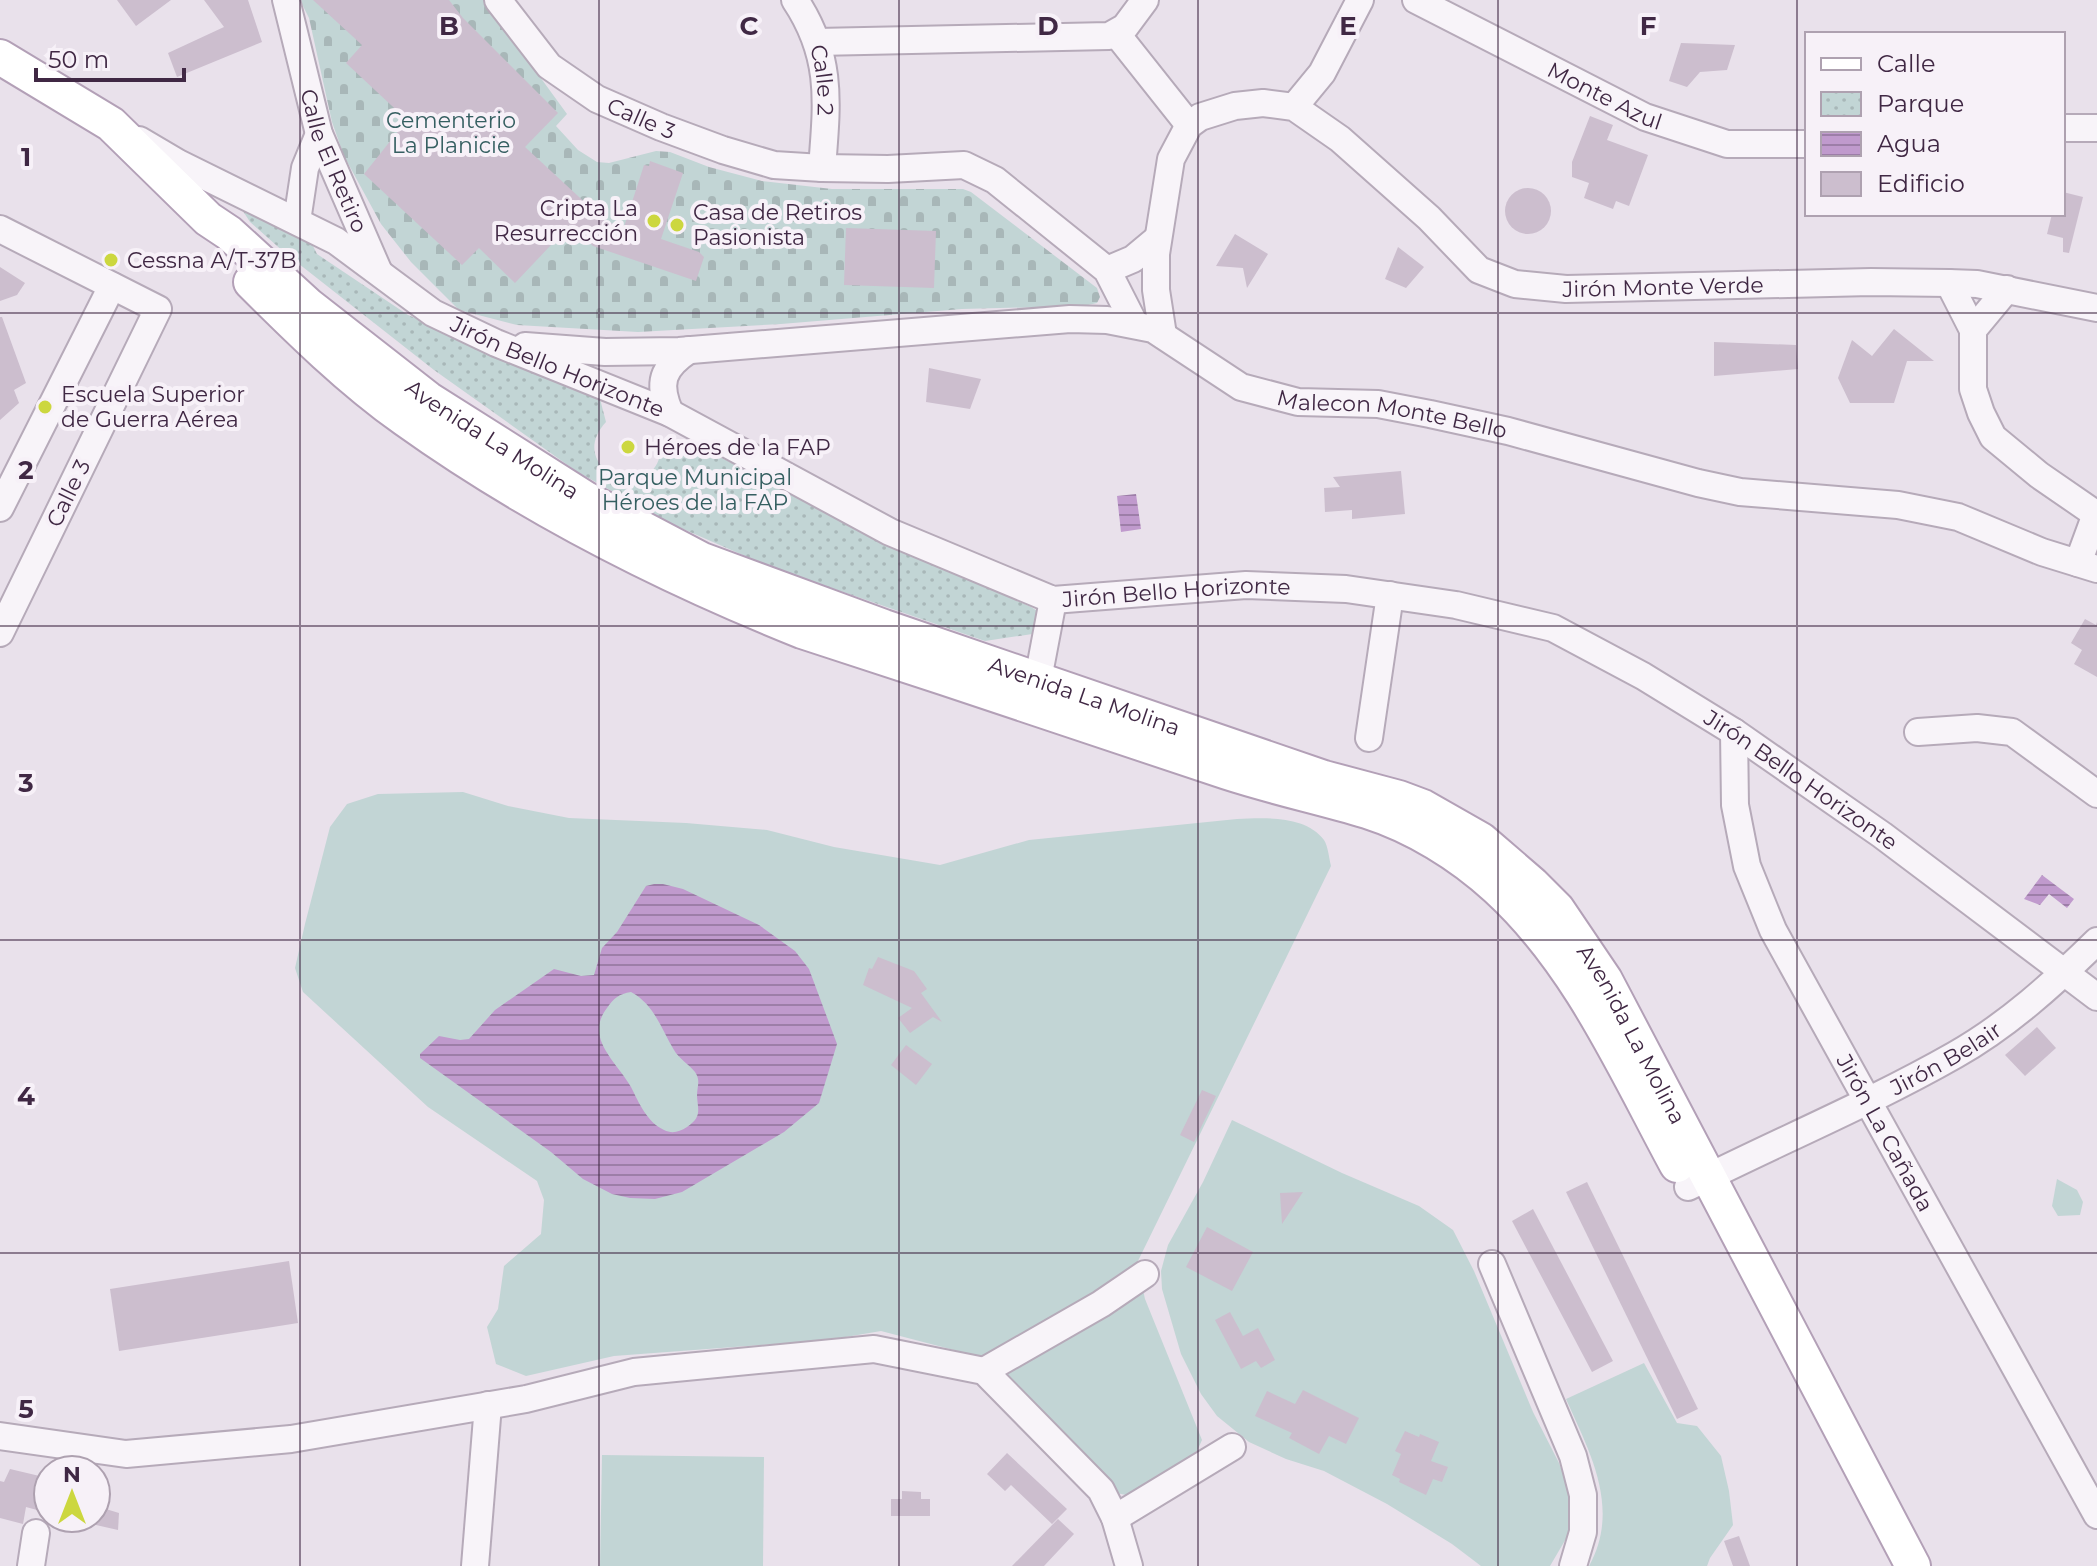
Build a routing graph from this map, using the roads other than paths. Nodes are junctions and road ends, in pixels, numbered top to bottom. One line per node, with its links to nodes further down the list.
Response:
1 (286, 0): 17 (street, Calle El Retiro)
2 (498, 0): 19 (street, Calle 3)
3 (795, 0): 8 (street, Calle 2)
4 (1145, 0): 7 (street)
5 (1360, 0): 12 (street)
6 (1416, 0): 18 (street, Monte Azul)
7 (1116, 33): 8 (street); 14 (street)
8 (817, 42): 19 (street, Calle 2)
9 (0, 57): 13 (main road, Avenida La Molina)
10 (0, 72): 13 (main road)
11 (0, 79): 41 (main road, Avenida La Molina)
12 (1294, 107): 14 (street); 25 (street, Jirón Monte Verde)
13 (111, 124): 20 (street, Jirón Bello Horizonte); 41 (main road, Avenida La Molina)
14 (1189, 125): 22 (street)
15 (2065, 128): 16 (street)
16 (2097, 128)
17 (319, 134): 20 (street); 23 (street, Calle El Retiro)
18 (1805, 144)
19 (822, 168): 24 (street, Calle 3)
20 (297, 221): 23 (street, Jirón Bello Horizonte)
21 (0, 229): 26 (street)
22 (1157, 239): 24 (street); 31 (street)
23 (378, 270): 32 (street, Jirón Bello Horizonte)
24 (1107, 270): 29 (street)
25 (1949, 283): 27 (street, Jirón Monte Verde); 30 (street)
26 (112, 286): 35 (street); 40 (street, Calle 3)
27 (2007, 289): 28 (street, Jirón Monte Verde); 30 (street)
28 (2097, 308)
29 (1134, 323): 31 (street, Malecon Monte Bello); 33 (street, Malecon Monte Bello)
30 (1973, 330): 36 (street)
31 (1163, 335): 37 (street, Malecon Monte Bello)
32 (496, 343): 33 (street, Malecon Monte Bello); 34 (street, Jirón Bello Horizonte)
33 (689, 350): 34 (street)
34 (670, 413): 39 (street, Jirón Bello Horizonte)
35 (0, 508)
36 (2096, 514): 37 (street)
37 (2088, 566)
38 (1390, 595): 39 (street, Jirón Bello Horizonte); 42 (street, Jirón Bello Horizonte); 44 (street)
39 (1053, 600): 41 (street)
40 (2, 626)
41 (1033, 692): 50 (main road, Avenida La Molina)
42 (1734, 732): 47 (street, Jirón Bello Horizonte); 49 (street, Jirón La Cañada)
43 (1918, 732): 45 (street)
44 (1369, 738)
45 (2097, 794)
46 (2097, 941): 47 (street, Jirón Belair)
47 (2066, 972): 48 (street, Jirón Bello Horizonte); 49 (street, Jirón Belair)
48 (2097, 997)
49 (1868, 1099): 50 (street, Jirón Belair); 57 (street, Jirón La Cañada)
50 (1698, 1182): 64 (main road, Avenida La Molina); 65 (main road, Avenida La Molina)
51 (1492, 1264): 63 (street)
52 (1145, 1274): 53 (street)
53 (984, 1371): 54 (street); 58 (street)
54 (488, 1405): 55 (street); 61 (street)
55 (0, 1436)
56 (1232, 1447): 58 (street)
57 (2097, 1515)
58 (1115, 1518): 62 (street)
59 (36, 1534): 60 (street)
60 (31, 1566)
61 (475, 1566)
62 (1129, 1566)
63 (1573, 1566)
64 (1889, 1566)
65 (1913, 1566)

